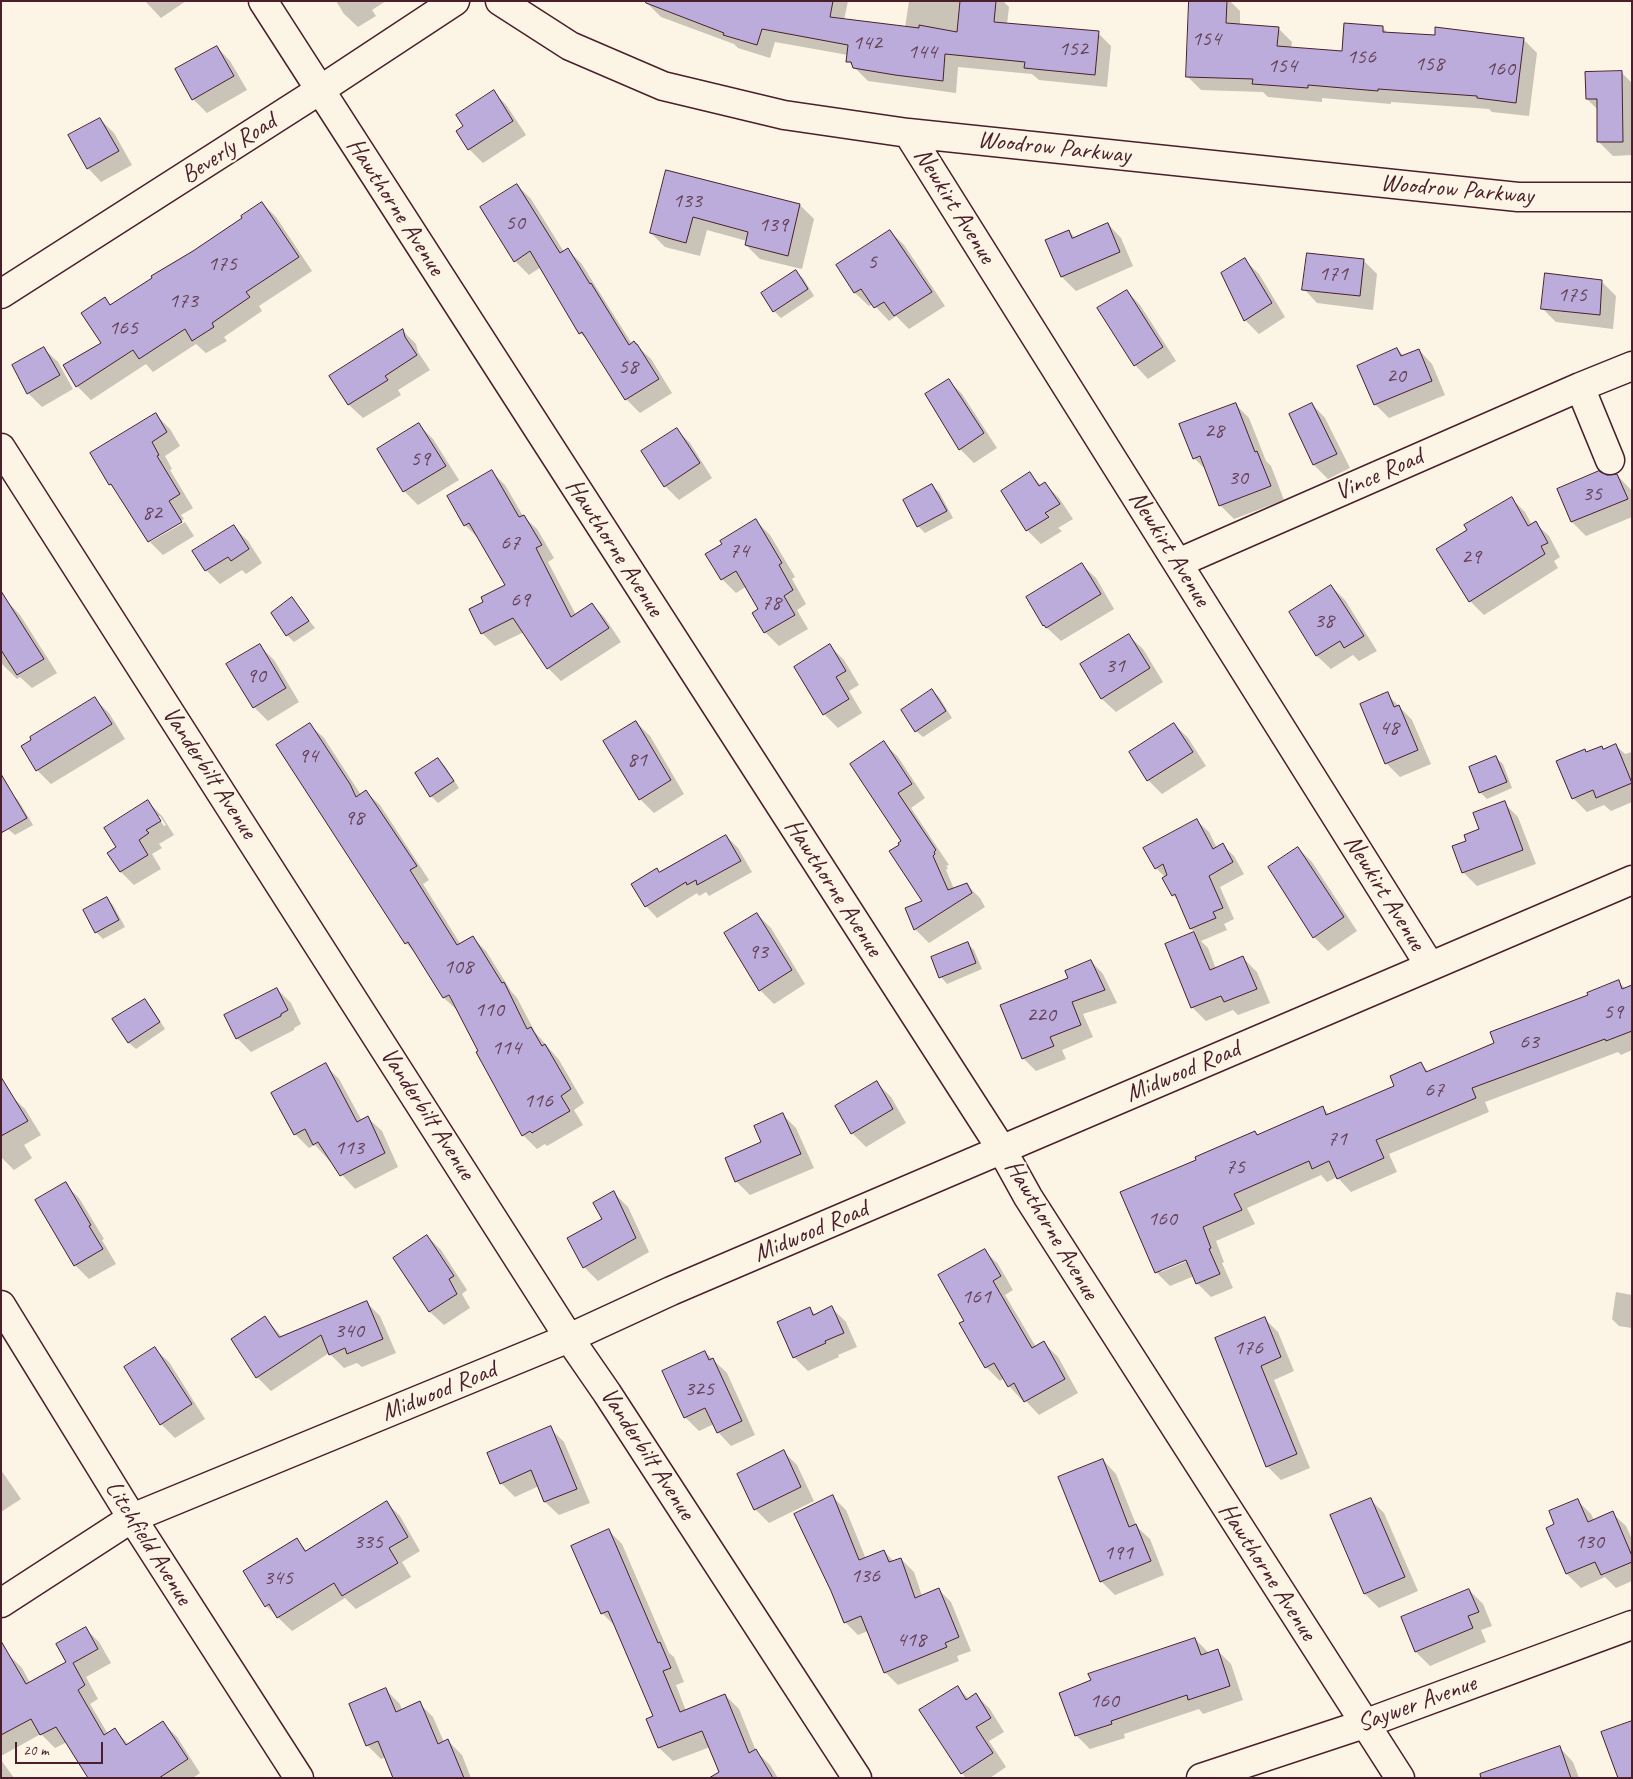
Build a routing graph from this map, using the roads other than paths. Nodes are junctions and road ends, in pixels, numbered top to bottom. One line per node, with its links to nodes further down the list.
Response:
1 (262, 1): 4 (street, Hawthorne Avenue)
2 (455, 1): 4 (street, Beverly Road)
3 (500, 1): 5 (street, Woodrow Parkway)
4 (320, 90): 7 (street, Beverly Road); 15 (street, Hawthorne Avenue)
5 (908, 133): 6 (street, Woodrow Parkway); 12 (street, Newkirt Avenue)
6 (1632, 197)
7 (1, 294)
8 (1632, 366): 9 (street, Vince Road)
9 (1580, 387): 11 (street); 12 (street, Vince Road)
10 (1, 448): 17 (street, Vanderbilt Avenue)
11 (1610, 460)
12 (1178, 563): 14 (street, Newkirt Avenue)
13 (1632, 880): 14 (street, Midwood Road)
14 (1430, 966): 15 (street, Midwood Road)
15 (1002, 1150): 17 (street, Midwood Road); 21 (street, Hawthorne Avenue)
16 (1, 1305): 18 (street, Litchfield Avenue)
17 (570, 1338): 18 (street, Midwood Road); 23 (street, Vanderbilt Avenue)
18 (132, 1518): 19 (street, Midwood Road); 22 (street, Litchfield Avenue)
19 (1, 1603)
20 (1632, 1625): 21 (street, Saywer Avenue)
21 (1364, 1724): 24 (street, Saywer Avenue); 25 (street, Hawthorne Avenue)
22 (299, 1778)
23 (857, 1778)
24 (1201, 1778)
25 (1400, 1778)

